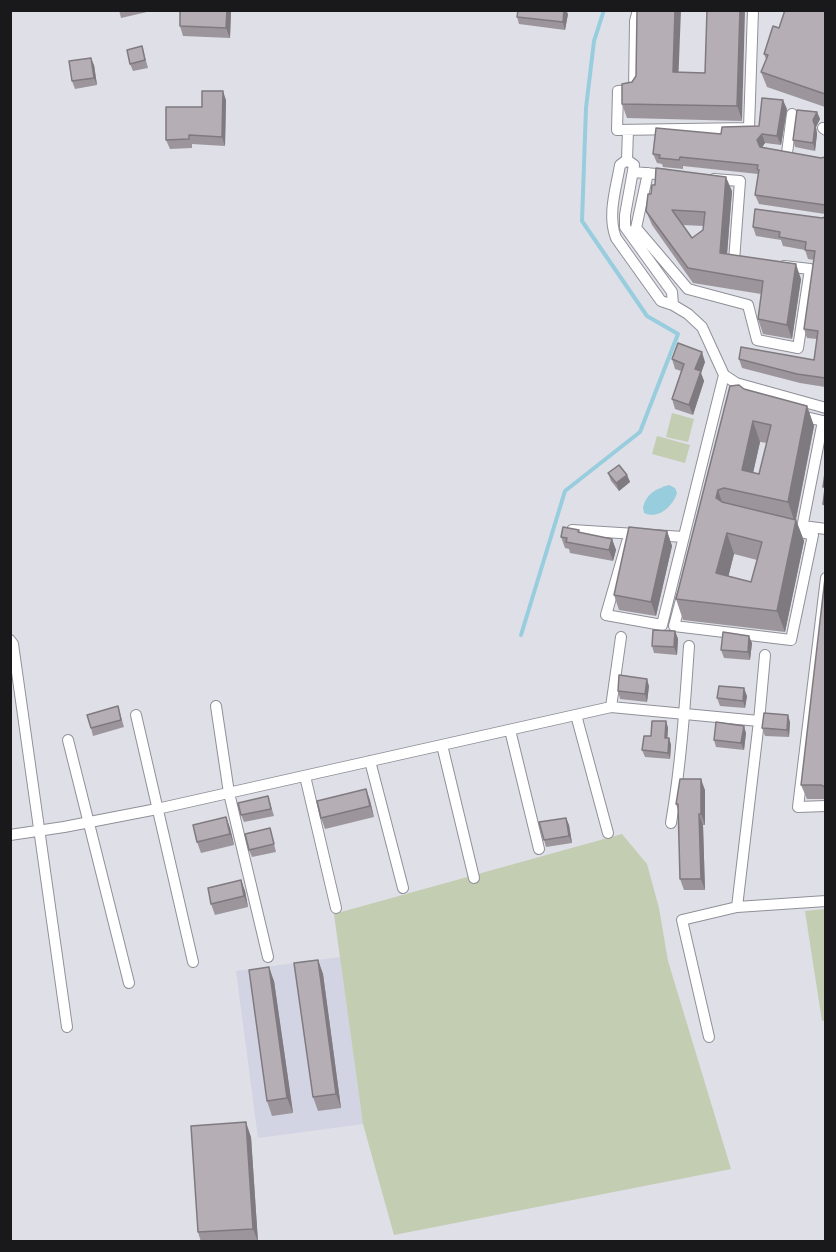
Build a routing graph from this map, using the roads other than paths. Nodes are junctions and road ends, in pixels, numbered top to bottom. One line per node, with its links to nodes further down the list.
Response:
1 (638, 10): 4 (street)
2 (753, 10): 4 (street)
3 (792, 114): 5 (street)
4 (628, 129): 6 (street)
5 (787, 153)
6 (627, 160): 7 (street); 13 (street)
7 (633, 172): 8 (street); 13 (street)
8 (648, 173): 9 (street); 12 (street)
9 (682, 176)
10 (705, 178): 11 (street)
11 (756, 263)
12 (778, 266)
13 (673, 305): 14 (street)
14 (724, 375): 15 (street); 26 (street)
15 (736, 383): 16 (street); 17 (street)
16 (755, 388): 18 (street); 19 (street)
17 (734, 395)
18 (753, 403)
19 (825, 408)
20 (783, 411): 22 (street)
21 (778, 527): 22 (street)
22 (802, 529): 23 (street); 28 (street)
23 (825, 529)
24 (572, 530): 25 (street)
25 (629, 533): 26 (street); 26 (street)
26 (684, 537)
27 (825, 578): 45 (street)
28 (686, 580)
29 (621, 637): 34 (street)
30 (10, 640): 49 (street)
31 (689, 646): 35 (street)
32 (765, 655): 38 (street)
33 (216, 706): 44 (street)
34 (611, 707): 35 (street); 37 (street)
35 (684, 714): 38 (street); 48 (street)
36 (136, 715): 46 (street)
37 (576, 715): 39 (street); 50 (street)
38 (759, 721): 56 (street)
39 (510, 730): 41 (street); 52 (street)
40 (68, 740): 47 (street)
41 (442, 745): 42 (street); 53 (street)
42 (370, 761): 43 (street); 54 (street)
43 (305, 776): 44 (street); 57 (street)
44 (229, 793): 46 (street); 58 (street)
45 (825, 806)
46 (157, 809): 47 (street); 59 (street)
47 (90, 822): 49 (street); 60 (street)
48 (670, 823)
49 (40, 831): 51 (street); 61 (street)
50 (608, 833)
51 (10, 835)
52 (539, 849)
53 (474, 878)
54 (403, 888)
55 (825, 901): 56 (street)
56 (738, 907): 62 (street)
57 (336, 908)
58 (268, 957)
59 (193, 962)
60 (129, 983)
61 (67, 1027)
62 (709, 1037)

